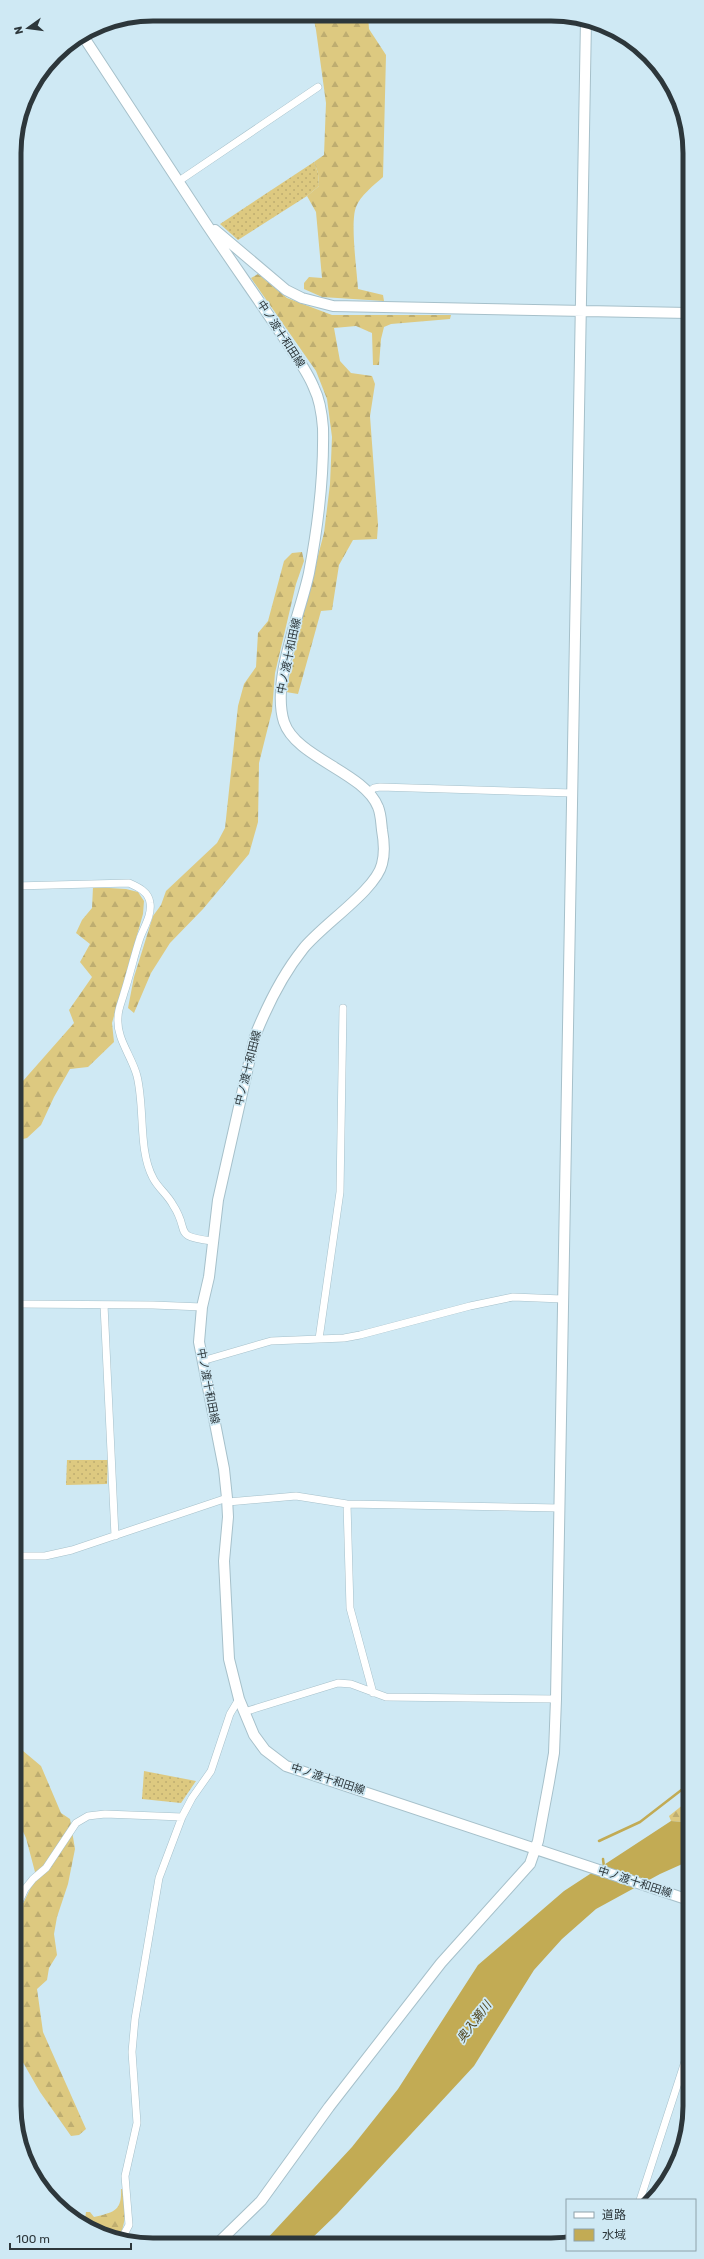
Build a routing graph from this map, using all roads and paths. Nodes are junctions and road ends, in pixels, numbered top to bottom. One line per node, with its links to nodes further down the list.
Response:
1 (586, 26): 6 (street)
2 (86, 40): 4 (street, 中ノ渡十和田線)
3 (318, 87): 4 (street)
4 (179, 181): 5 (street, 中ノ渡十和田線)
5 (204, 221): 6 (street); 8 (street, 中ノ渡十和田線)
6 (581, 311): 7 (street); 9 (street)
7 (683, 313)
8 (368, 793): 9 (street); 12 (street, 中ノ渡十和田線)
9 (572, 793): 13 (street)
10 (21, 886): 12 (street)
11 (342, 1008): 17 (street)
12 (212, 1241): 16 (street, 中ノ渡十和田線)
13 (562, 1298): 17 (street); 21 (street)
14 (21, 1304): 15 (street)
15 (104, 1305): 16 (street); 22 (street)
16 (202, 1308): 18 (street, 中ノ渡十和田線)
17 (319, 1339): 18 (street)
18 (202, 1361): 19 (street, 中ノ渡十和田線)
19 (227, 1500): 20 (street); 22 (street); 25 (street, 中ノ渡十和田線)
20 (347, 1504): 21 (street); 24 (street)
21 (559, 1508): 26 (street)
22 (114, 1536): 23 (street)
23 (21, 1556)
24 (373, 1693): 26 (street); 27 (street)
25 (239, 1699): 27 (street, 中ノ渡十和田線); 28 (street)
26 (556, 1699): 29 (street)
27 (244, 1712): 29 (street, 中ノ渡十和田線)
28 (182, 1817): 31 (street); 34 (street)
29 (536, 1849): 30 (street, 中ノ渡十和田線); 35 (street)
30 (683, 1898)
31 (21, 1899)
32 (683, 2068): 33 (street)
33 (640, 2199)
34 (124, 2234)
35 (223, 2238)

